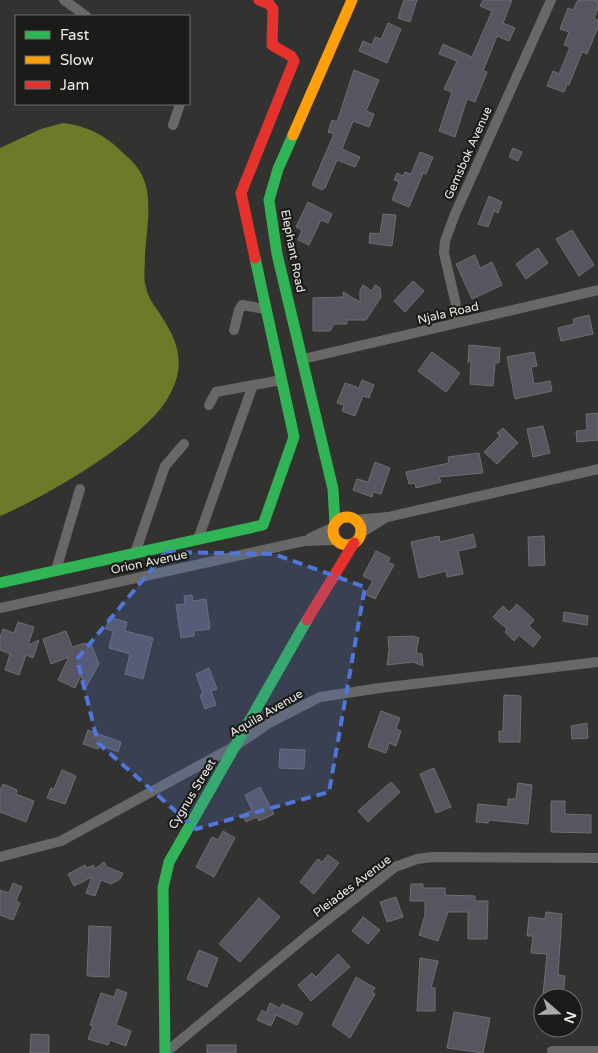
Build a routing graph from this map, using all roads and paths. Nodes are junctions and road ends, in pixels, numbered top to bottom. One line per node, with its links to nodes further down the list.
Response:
1 (64, 0): 5 (street)
2 (260, 0): 9 (street)
3 (352, 0): 12 (street, Elephant Road)
4 (551, 0): 10 (street, Gemsbok Avenue)
5 (85, 15)
6 (180, 105): 7 (street)
7 (173, 125)
8 (598, 290): 10 (street, Njala Road)
9 (265, 309): 11 (street); 13 (street)
10 (460, 322): 12 (street, Njala Road)
11 (234, 330)
12 (303, 359): 19 (street, Elephant Road)
13 (281, 380): 14 (street); 24 (street)
14 (253, 385): 15 (street); 24 (street)
15 (209, 405)
16 (184, 444): 28 (street)
17 (598, 469): 20 (street)
18 (80, 489): 29 (street)
19 (333, 489): 21 (street, Elephant Road); 22 (street, Elephant Road)
20 (388, 517): 21 (street); 23 (street)
21 (352, 519): 22 (street); 23 (street)
22 (334, 526): 25 (street, Orion Avenue); 26 (street)
23 (361, 533): 27 (street)
24 (198, 539): 28 (street)
25 (304, 541): 26 (street, Orion Avenue); 32 (street, Orion Avenue)
26 (338, 542): 27 (street); 30 (street, Cygnus Street)
27 (354, 543): 30 (street, Cygnus Street)
28 (134, 552): 29 (street)
29 (56, 570): 31 (street)
30 (334, 573): 34 (street, Cygnus Street)
31 (0, 583)
32 (0, 608)
33 (598, 662): 34 (street, Aquila Avenue)
34 (237, 745): 35 (street, Aquila Avenue); 39 (street, Cygnus Street)
35 (0, 858)
36 (598, 858): 39 (street, Pleiades Avenue)
37 (552, 1051): 38 (street)
38 (598, 1051)
39 (165, 1053)

